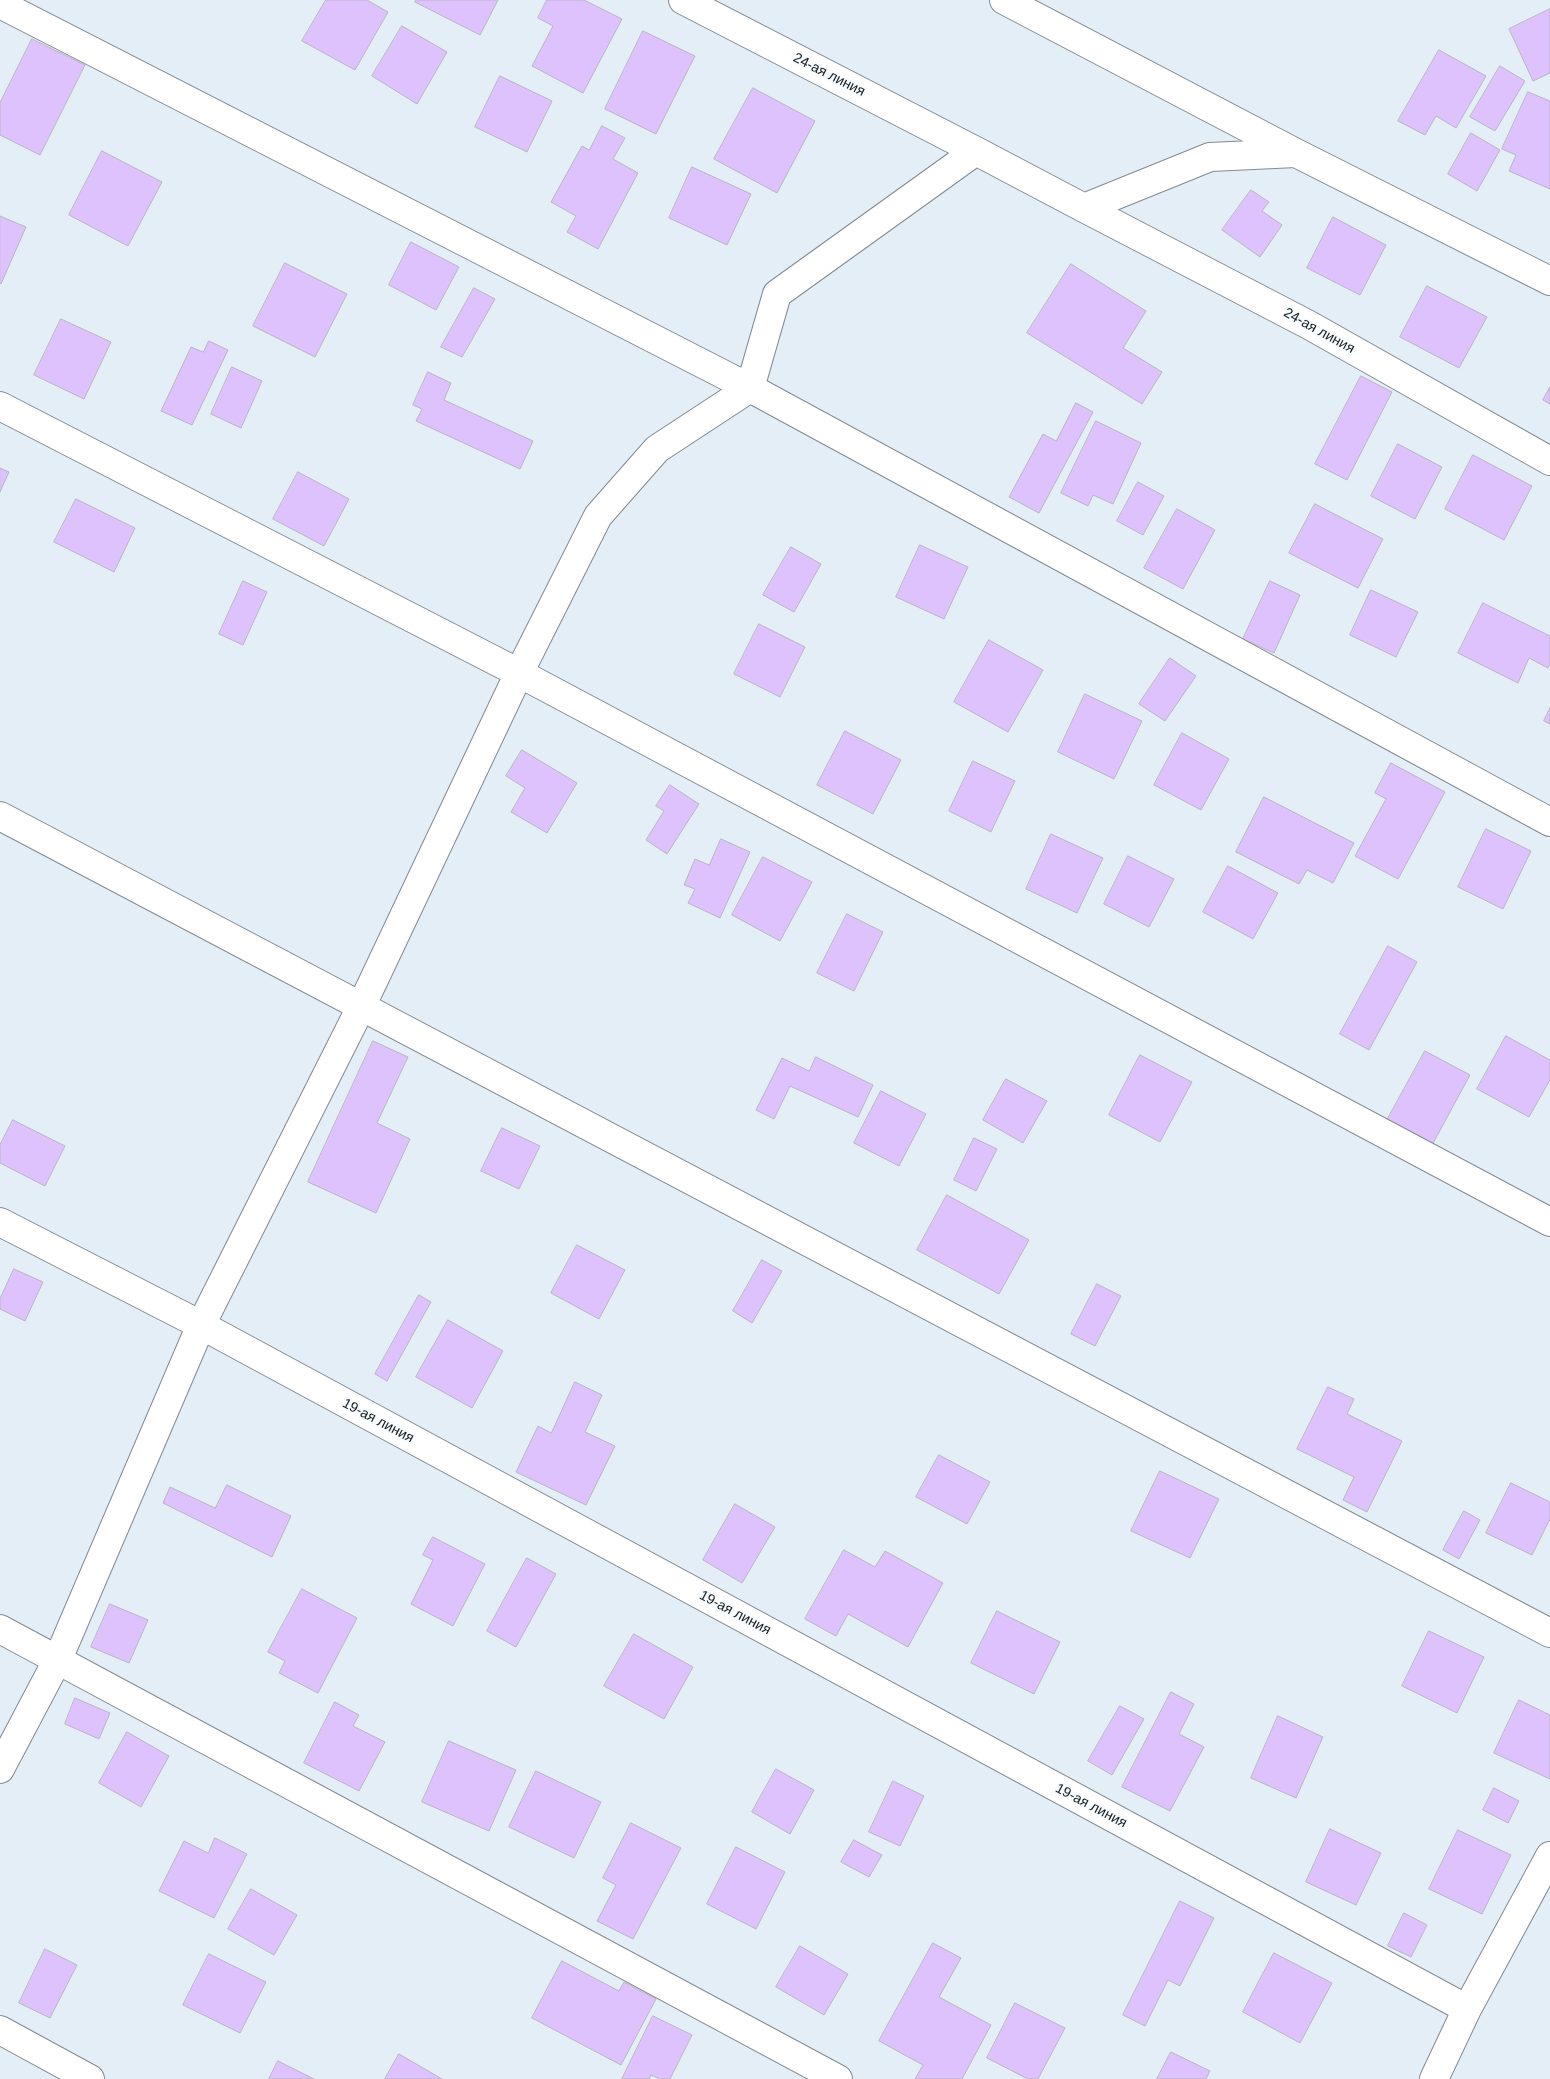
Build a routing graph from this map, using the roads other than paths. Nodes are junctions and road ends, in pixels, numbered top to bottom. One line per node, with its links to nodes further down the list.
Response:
1 (683, 0): 4 (street, 24-ая линия)
2 (1004, 0): 5 (street)
3 (0, 4): 8 (street)
4 (976, 151): 6 (street, 24-ая линия); 8 (street)
5 (1296, 153): 6 (street); 7 (street)
6 (1084, 208): 10 (street, 24-ая линия)
7 (1550, 281)
8 (750, 388): 11 (street); 13 (street)
9 (0, 406): 11 (street)
10 (1550, 461)
11 (519, 673): 14 (street); 16 (street)
12 (0, 816): 14 (street)
13 (1550, 822)
14 (361, 1007): 17 (street); 19 (street)
15 (0, 1222): 17 (street, 19-ая линия)
16 (1550, 1222)
17 (200, 1325): 20 (street); 23 (street, 19-ая линия)
18 (0, 1629): 20 (street)
19 (1550, 1633)
20 (58, 1659): 21 (street); 26 (street)
21 (0, 1769)
22 (1550, 1856): 23 (street)
23 (1467, 2009): 27 (street)
24 (0, 2030): 25 (street)
25 (90, 2079)
26 (838, 2079)
27 (1434, 2079)

